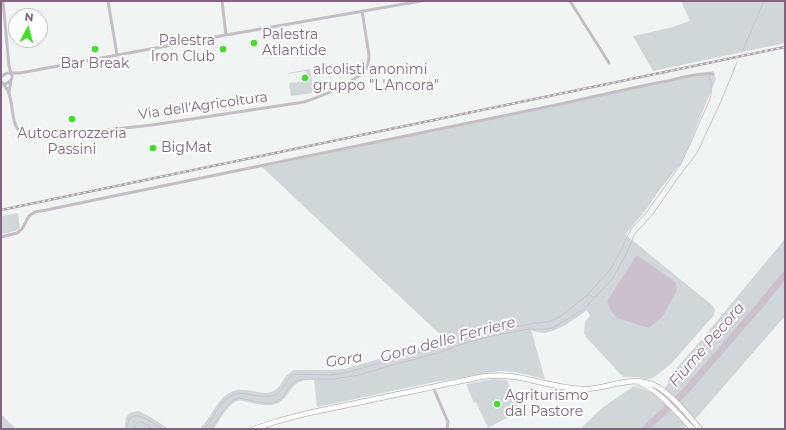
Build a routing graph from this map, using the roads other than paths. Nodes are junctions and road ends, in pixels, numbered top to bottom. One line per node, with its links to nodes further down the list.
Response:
1 (3, 1): 10 (street)
2 (108, 1): 8 (street)
3 (222, 1): 7 (street)
4 (421, 1): 6 (street)
5 (570, 1): 9 (street)
6 (362, 11): 7 (street); 18 (street, Via dell'Agricoltura)
7 (226, 35): 8 (street)
8 (117, 55): 11 (street)
9 (609, 63)
10 (9, 66): 12 (street); 13 (street)
11 (20, 73): 13 (street); 16 (street)
12 (6, 74): 13 (street); 15 (street)
13 (11, 74): 16 (street)
14 (713, 74): 19 (street)
15 (1, 76)
16 (11, 80): 17 (street); 18 (street, Via dell'Agricoltura)
17 (2, 82): 18 (street, Via dell'Agricoltura)
18 (9, 92)
19 (1, 237)
20 (635, 382): 21 (street); 24 (street); 25 (street)
21 (433, 387): 22 (street); 23 (street)
22 (254, 429)
23 (447, 429)
24 (693, 429)
25 (700, 429)

